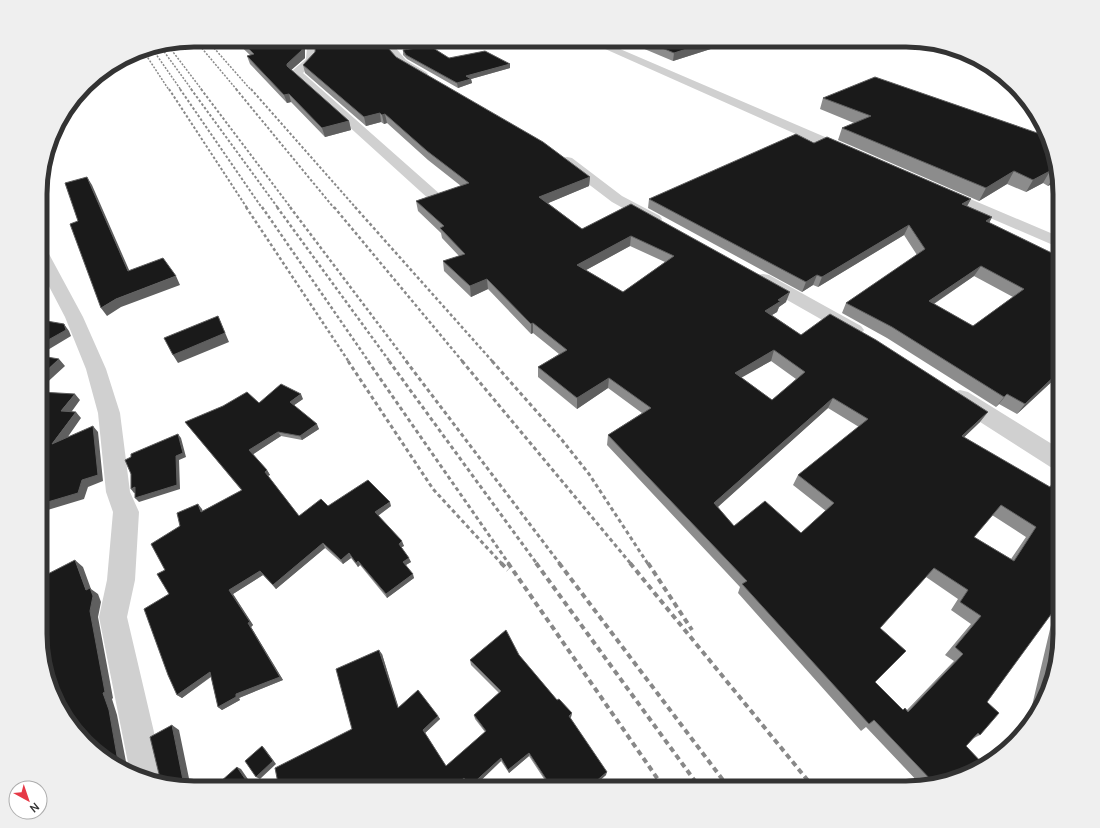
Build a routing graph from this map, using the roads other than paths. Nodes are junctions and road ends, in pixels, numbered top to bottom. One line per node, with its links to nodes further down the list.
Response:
1 (312, 47): 8 (street)
2 (389, 47): 4 (street)
3 (606, 47): 6 (street)
4 (435, 82)
5 (555, 152): 9 (street)
6 (857, 156)
7 (930, 187): 10 (street)
8 (436, 198)
9 (670, 228)
10 (1053, 240)
11 (47, 266): 16 (street)
12 (751, 272): 13 (street)
13 (865, 337)
14 (944, 387): 15 (street)
15 (1053, 457)
16 (147, 773)

